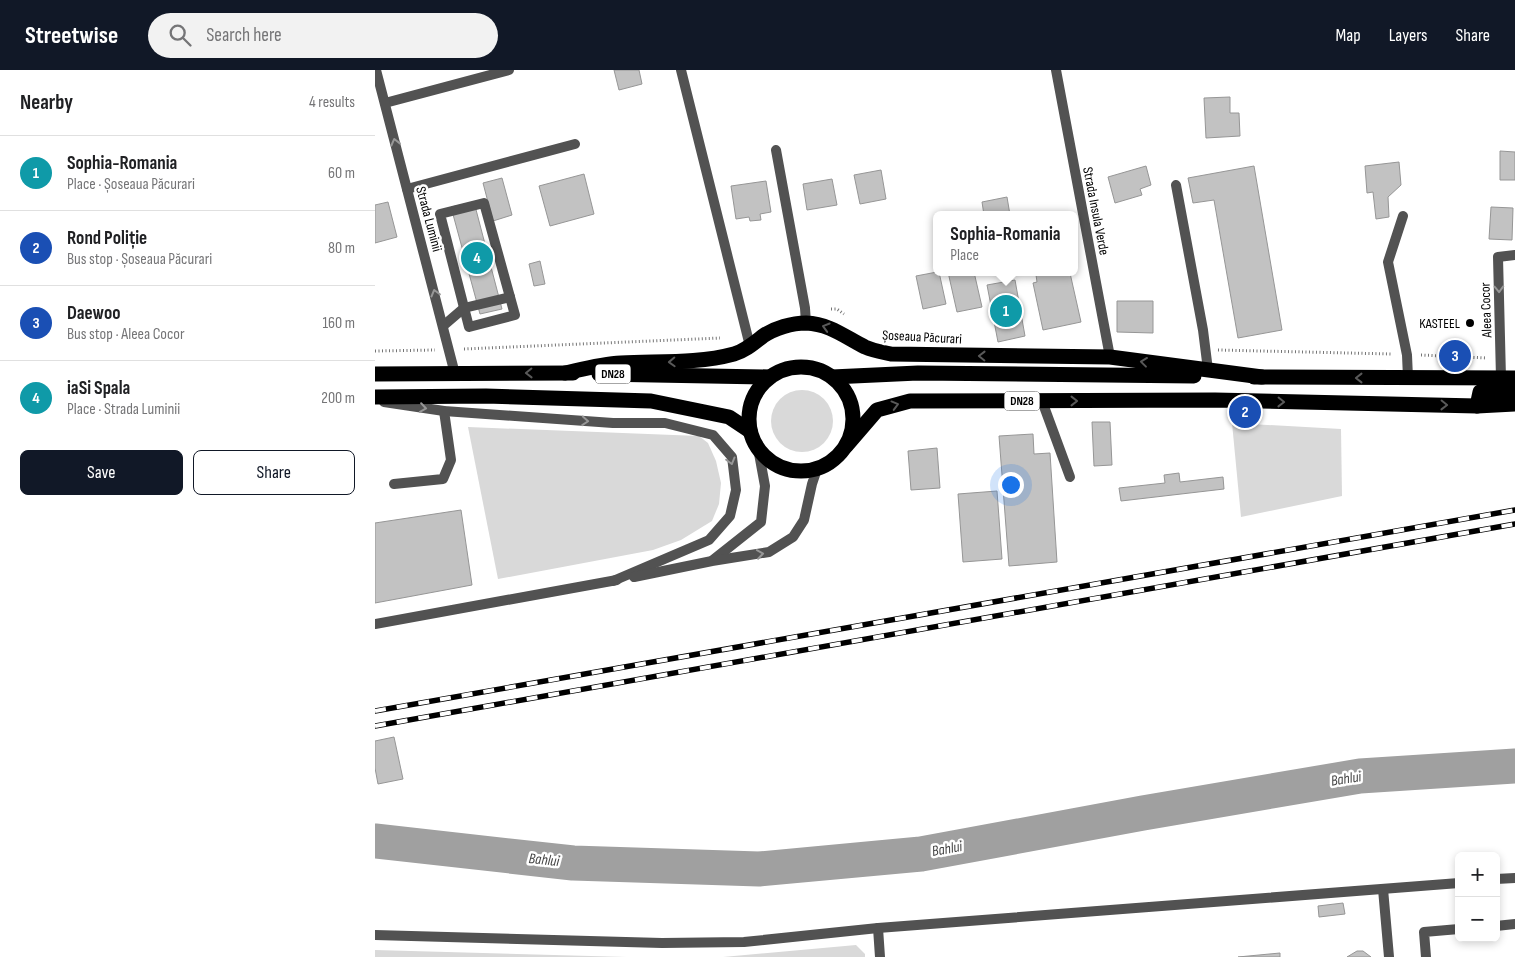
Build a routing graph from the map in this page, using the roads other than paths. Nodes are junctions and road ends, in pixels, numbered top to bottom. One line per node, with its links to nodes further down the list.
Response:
1 (376, 70): 5 (street, Strada Luminii)
2 (509, 70): 5 (street)
3 (681, 70): 16 (street)
4 (1056, 70): 17 (street, Strada Insula Verde)
5 (385, 103): 9 (street, Strada Luminii, one-way to 5)
6 (575, 144): 9 (street)
7 (776, 150): 14 (street)
8 (1176, 185): 18 (street)
9 (407, 189): 15 (street, Strada Luminii, one-way to 9)
10 (1403, 216): 25 (street)
11 (1515, 255): 26 (street, Aleea Cocor, one-way to 26)
12 (510, 297): 13 (street); 13 (street); 13 (street)
13 (464, 308): 15 (street)
14 (806, 323): 16 (highway, Șoseaua Păcurari); 17 (highway, Șoseaua Păcurari, one-way to 14)
15 (443, 326): 21 (street, Strada Luminii)
16 (750, 346): 19 (highway, Șoseaua Păcurari, one-way to 19)
17 (1111, 357): 18 (highway, Șoseaua Păcurari, one-way to 17)
18 (1208, 370): 24 (highway, Șoseaua Păcurari)
19 (565, 373): 21 (highway, DN28, one-way to 21); 22 (highway, DN28)
20 (375, 374): 21 (highway, DN28)
21 (455, 374)
22 (770, 377): 23 (highway, DN28); 34 (highway, DN28)
23 (832, 377): 24 (highway, DN28); 35 (highway, DN28)
24 (1262, 377): 25 (highway, DN28, one-way to 24)
25 (1408, 378): 26 (highway, DN28)
26 (1508, 378)
27 (1515, 390): 32 (highway)
28 (375, 397): 34 (highway, DN28)
29 (375, 401): 33 (street, one-way to 33)
30 (1042, 401): 32 (highway, DN28, one-way to 32); 35 (highway, DN28, one-way to 30); 38 (street)
31 (1515, 404): 32 (highway, DN28)
32 (1477, 406)
33 (444, 411): 39 (street); 41 (street, one-way to 41)
34 (750, 431): 36 (highway, DN28)
35 (846, 446): 37 (highway, DN28)
36 (757, 448): 37 (highway, DN28); 40 (street)
37 (817, 469): 40 (street, one-way to 37)
38 (1070, 478)
39 (394, 484)
40 (712, 561): 41 (street)
41 (613, 581): 42 (street)
42 (375, 624)
43 (1515, 878): 44 (street)
44 (1500, 879)
45 (1455, 882): 46 (street)
46 (1383, 889): 49 (street); 53 (street)
47 (1515, 924): 48 (street)
48 (1500, 926)
49 (878, 928): 51 (street); 52 (street)
50 (1455, 929): 54 (street)
51 (375, 936)
52 (880, 957)
53 (1389, 957)
54 (1426, 957)

